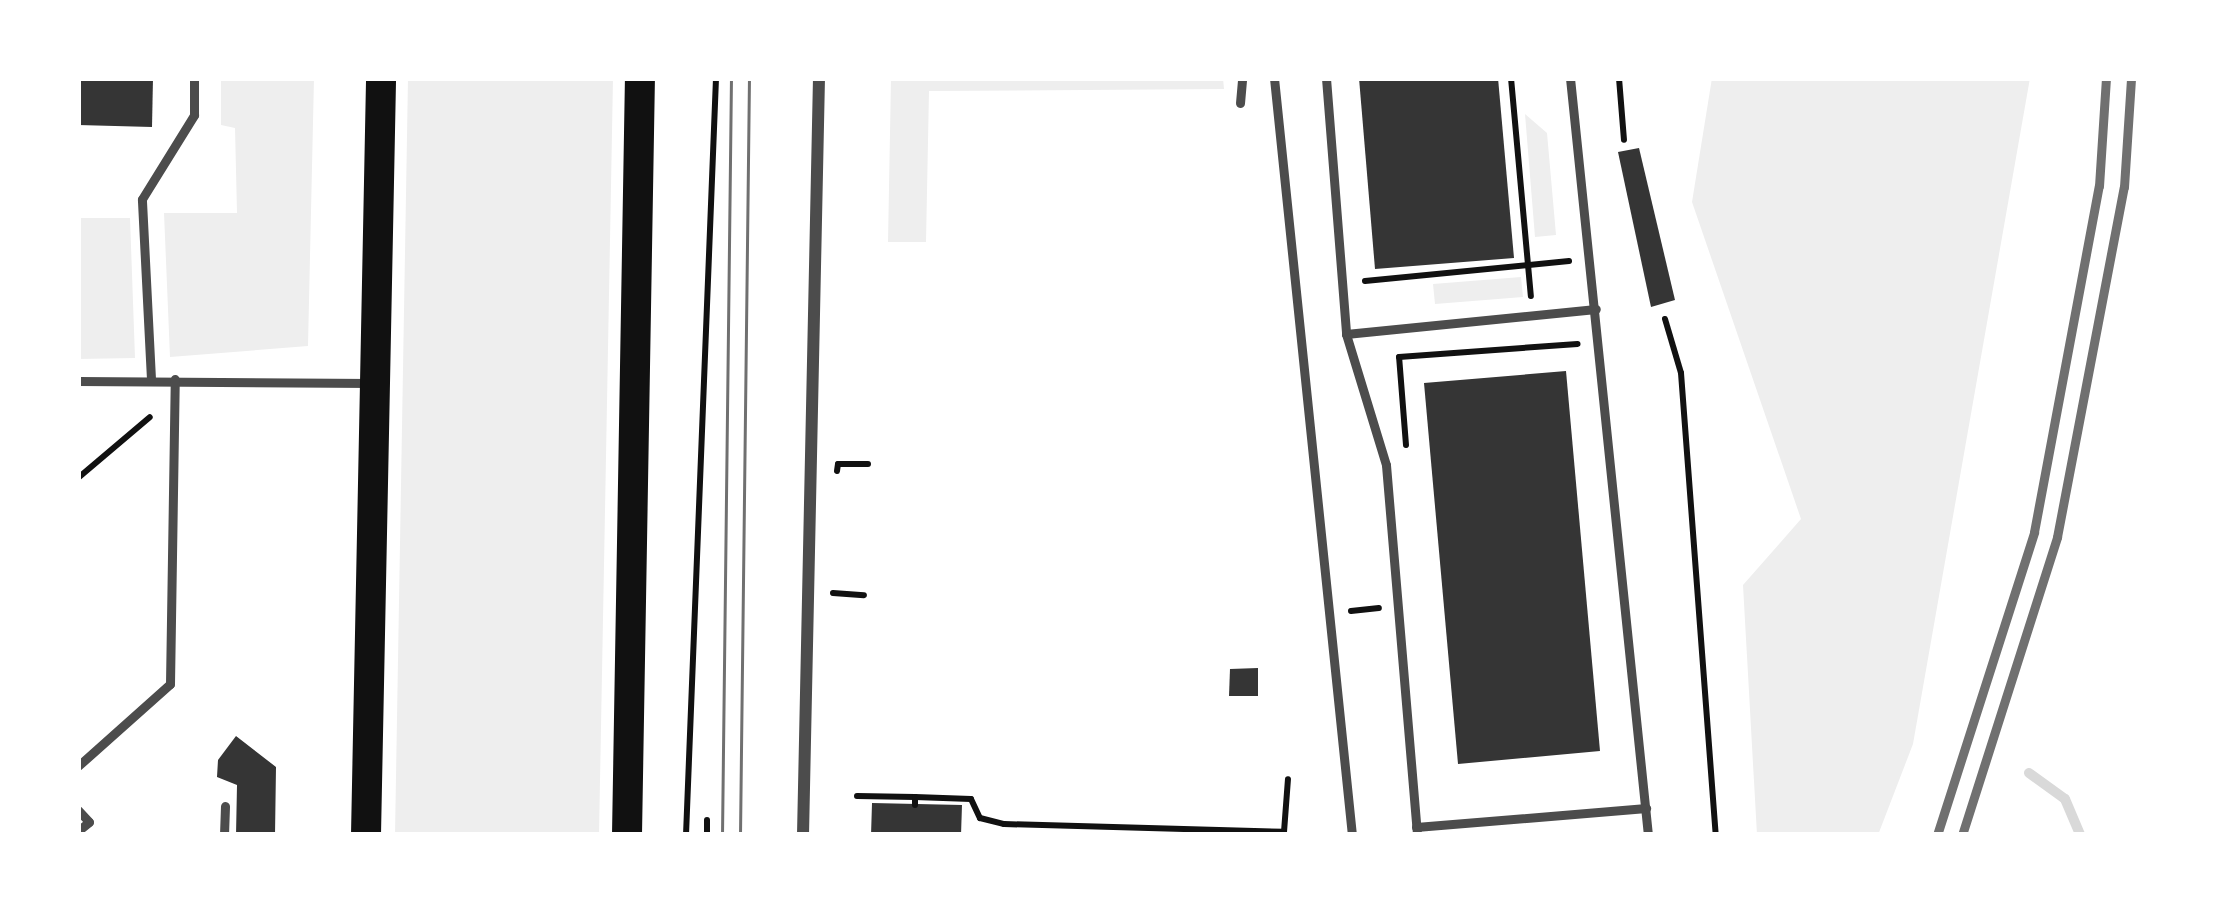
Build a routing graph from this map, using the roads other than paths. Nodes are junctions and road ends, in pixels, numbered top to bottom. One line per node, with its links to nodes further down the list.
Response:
1 (194, 78): 12 (lane)
2 (381, 78): 15 (main road)
3 (640, 78): 24 (main road)
4 (820, 78): 25 (street)
5 (1242, 78): 9 (lane)
6 (1274, 78): 26 (lane)
7 (1326, 78): 11 (lane)
8 (1570, 78): 10 (lane)
9 (1240, 103)
10 (1596, 309): 11 (lane); 18 (lane)
11 (1346, 334): 21 (lane)
12 (151, 379): 13 (lane); 14 (lane)
13 (175, 379): 15 (lane); 16 (lane)
14 (78, 381)
15 (374, 383): 23 (main road)
16 (78, 766)
17 (225, 806): 22 (lane)
18 (1646, 808): 21 (lane); 27 (lane)
19 (78, 810): 20 (lane)
20 (78, 831)
21 (1416, 831)
22 (224, 835)
23 (365, 835)
24 (627, 835)
25 (802, 835)
26 (1352, 835)
27 (1648, 835)

